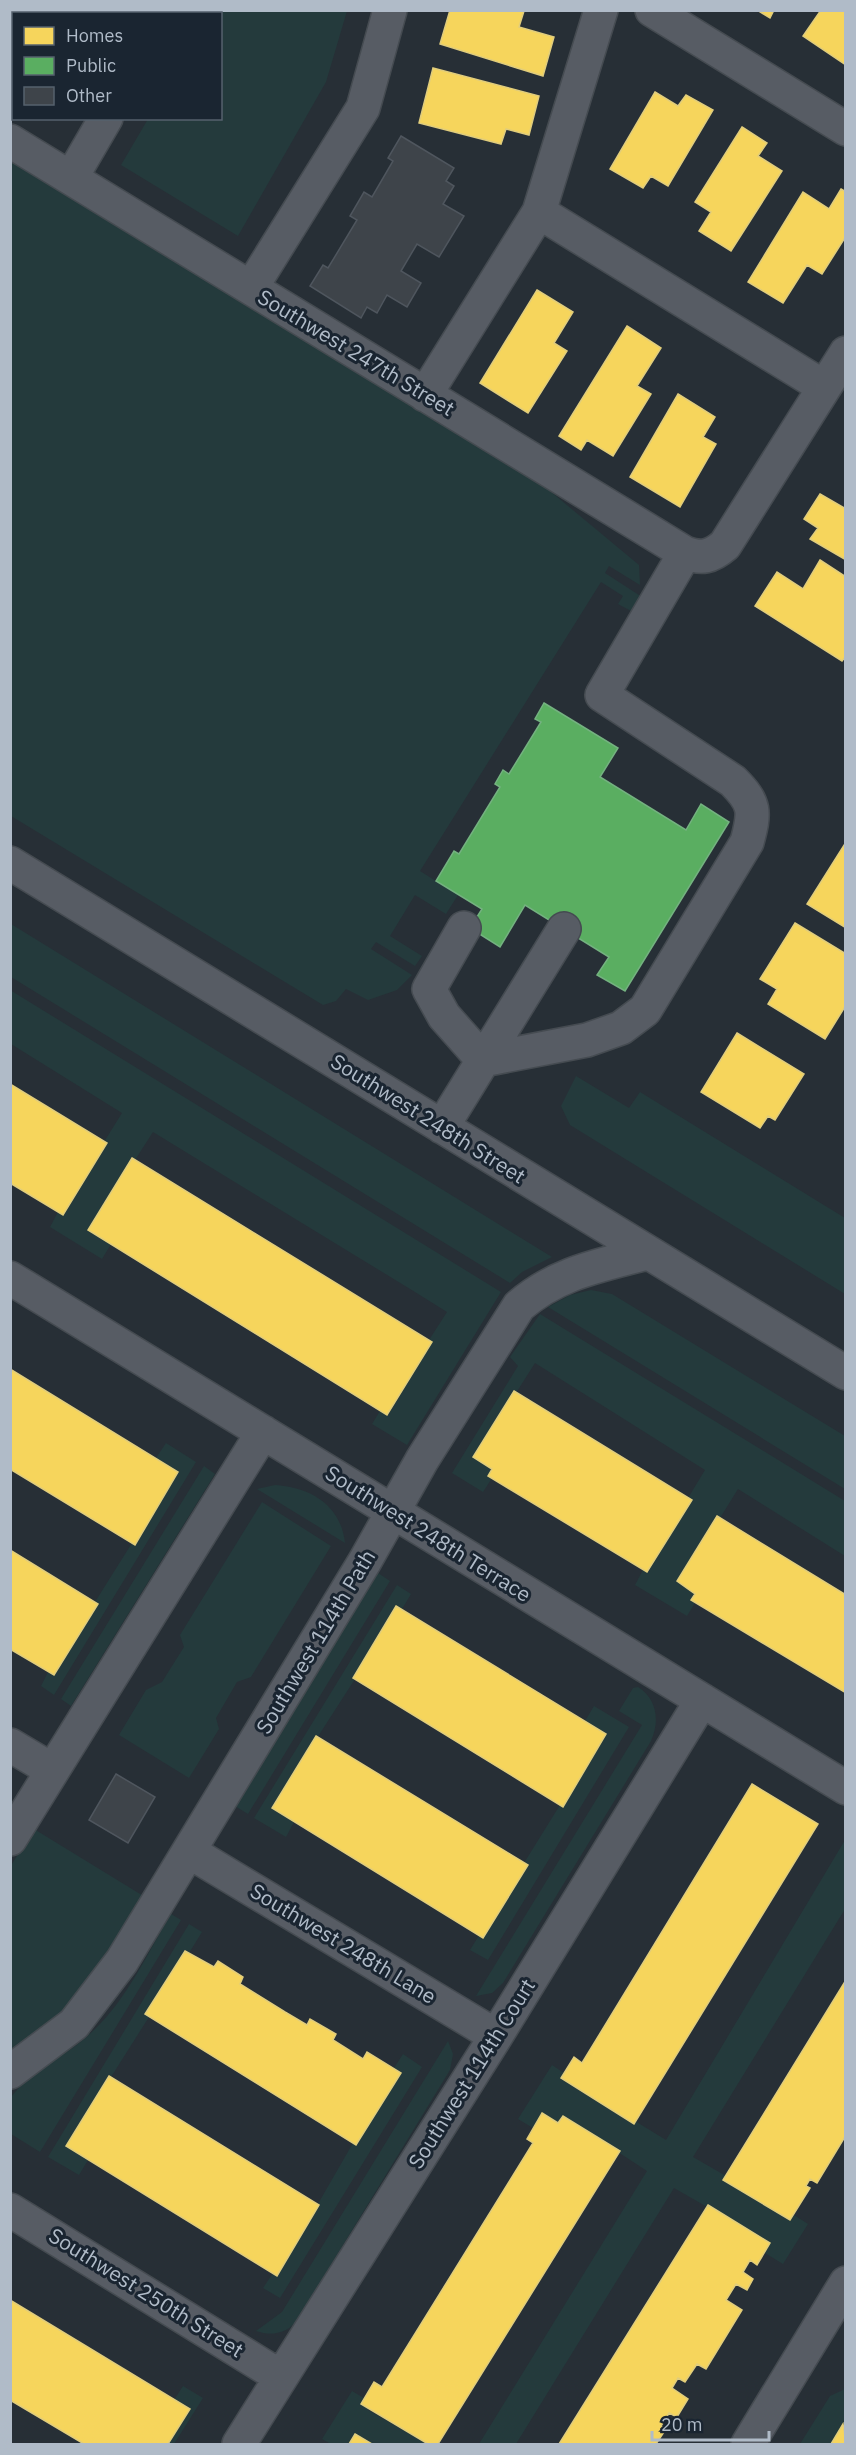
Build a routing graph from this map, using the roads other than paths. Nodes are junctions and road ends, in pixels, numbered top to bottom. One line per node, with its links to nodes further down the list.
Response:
1 (390, 10): 9 (street)
2 (601, 10): 8 (street)
3 (652, 10): 5 (street)
4 (105, 120): 7 (street)
5 (846, 129)
6 (10, 141): 7 (street, Southwest 247th Street)
7 (71, 178): 9 (street, Southwest 247th Street)
8 (538, 212): 11 (street); 12 (street)
9 (251, 288): 12 (street, Southwest 247th Street)
10 (846, 353): 11 (street)
11 (824, 387): 13 (street)
12 (425, 395): 13 (street, Southwest 247th Street)
13 (695, 555): 17 (street)
14 (10, 862): 18 (street, Southwest 248th Street)
15 (464, 928): 17 (street)
16 (564, 929): 17 (street)
17 (483, 1060): 18 (street)
18 (442, 1127): 19 (street, Southwest 248th Street)
19 (647, 1253): 21 (street, Southwest 248th Street); 23 (street, Southwest 114th Path)
20 (10, 1278): 22 (street, Southwest 248th Terrace)
21 (846, 1373)
22 (262, 1431): 23 (street, Southwest 248th Terrace); 26 (street)
23 (393, 1512): 24 (street, Southwest 248th Terrace); 29 (street, Southwest 114th Path)
24 (702, 1700): 27 (street, Southwest 248th Terrace); 30 (street, Southwest 114th Court)
25 (10, 1745): 26 (street)
26 (52, 1770): 28 (street)
27 (846, 1788)
28 (10, 1839)
29 (190, 1852): 30 (street, Southwest 248th Lane); 31 (street, Southwest 114th Path)
30 (496, 2036): 34 (street, Southwest 114th Court)
31 (10, 2072)
32 (10, 2210): 34 (street, Southwest 250th Street)
33 (846, 2283): 36 (street)
34 (281, 2377): 35 (street, Southwest 114th Court)
35 (239, 2445)
36 (748, 2445)

